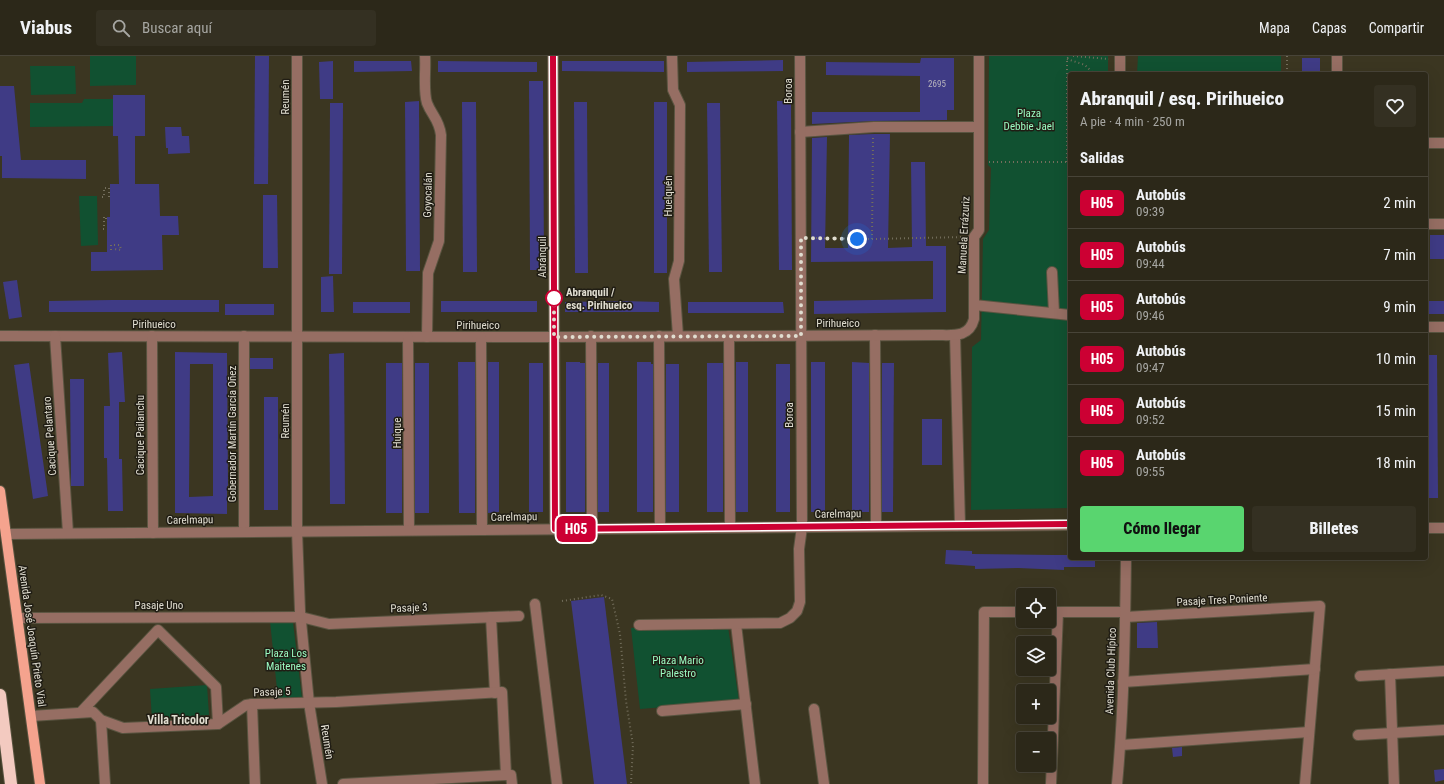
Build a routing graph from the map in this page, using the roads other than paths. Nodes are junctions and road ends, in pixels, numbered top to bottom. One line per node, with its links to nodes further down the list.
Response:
1 (298, 56): 29 (street, Reumén)
2 (426, 56): 30 (street, Goyocalán)
3 (553, 56): 38 (street, Abránquil)
4 (672, 56): 34 (street, Huelquén)
5 (800, 56): 12 (street, Boroa)
6 (979, 56): 11 (street, Manuela Errázuriz)
7 (1337, 56): 10 (street)
8 (1116, 57): 9 (street)
9 (1120, 72)
10 (1337, 72)
11 (979, 127): 12 (street); 18 (street, Manuela Errázuriz)
12 (800, 132): 36 (street, Boroa)
13 (1428, 143): 14 (street)
14 (1444, 143)
15 (1428, 224): 16 (street)
16 (1444, 224)
17 (1052, 272): 19 (street)
18 (974, 305): 19 (street); 24 (street, Manuela Errázuriz)
19 (1054, 313): 20 (street)
20 (1068, 315)
21 (1428, 327): 22 (street)
22 (1444, 327)
23 (875, 335): 24 (street, Pirihueico); 36 (street, Pirihueico); 42 (street)
24 (955, 335): 41 (street)
25 (0, 336): 26 (street, Pirihueico)
26 (55, 336): 27 (street, Pirihueico); 54 (street, Cacique Pelantaro)
27 (152, 336): 28 (street, Pirihueico); 55 (street, Cacique Pailanchu)
28 (244, 336): 29 (street, Pirihueico); 53 (street, Gobernador Martín García Oñez)
29 (297, 336): 37 (street, Pirihueico); 52 (street, Reumén)
30 (427, 336): 31 (street, Pirihueico); 37 (street, Pirihueico)
31 (481, 336): 38 (street, Pirihueico); 51 (street)
32 (592, 336): 33 (street, Pirihueico); 38 (street, Pirihueico); 49 (street)
33 (659, 336): 34 (street, Pirihueico); 45 (street)
34 (678, 336): 35 (street, Pirihueico)
35 (729, 336): 36 (street, Pirihueico); 43 (street)
36 (801, 336): 44 (street, Boroa)
37 (408, 337): 50 (street, Huique)
38 (554, 337): 48 (street, Abránquil)
39 (0, 491): 56 (main road, Avenida José Joaquín Prieto Vial)
40 (1068, 524): 41 (street, Carelmapu)
41 (960, 525): 42 (street, Carelmapu)
42 (876, 526): 44 (street, Carelmapu)
43 (730, 527): 44 (street, Carelmapu); 45 (street, Carelmapu)
44 (802, 527): 67 (street, Boroa)
45 (660, 528): 49 (street, Carelmapu)
46 (1428, 528): 47 (street)
47 (1444, 528)
48 (555, 529): 49 (street, Carelmapu); 51 (street, Carelmapu)
49 (592, 529)
50 (409, 530): 51 (street, Carelmapu); 52 (street, Carelmapu)
51 (482, 530)
52 (297, 531): 53 (street, Carelmapu); 64 (street, Reumén)
53 (244, 532): 55 (street, Carelmapu)
54 (68, 533): 55 (street, Carelmapu); 56 (street, Carelmapu)
55 (153, 533)
56 (6, 534): 66 (main road, Avenida José Joaquín Prieto Vial)
57 (1126, 560): 61 (street, Avenida Club Hípico)
58 (535, 604): 99 (street)
59 (1016, 612): 102 (street)
60 (1056, 612): 61 (street, Pasaje Tres Poniente)
61 (1125, 615): 71 (street, Pasaje Tres Poniente); 75 (street, Avenida Club Hípico)
62 (519, 616): 65 (street, Pasaje 3)
63 (157, 617): 64 (street, Pasaje Uno); 66 (street, Pasaje Uno); 70 (street)
64 (301, 617): 65 (street, Pasaje 3); 78 (street, Reumén)
65 (490, 617): 76 (street)
66 (18, 618): 84 (main road, Avenida José Joaquín Prieto Vial)
67 (736, 624): 68 (street, Boroa); 80 (street)
68 (639, 625)
69 (1054, 628): 103 (street)
70 (158, 630): 83 (street); 86 (street)
71 (1315, 669): 75 (street); 88 (street)
72 (1444, 671): 73 (street)
73 (1390, 674): 74 (street); 89 (street)
74 (1360, 676)
75 (1123, 682): 91 (street, Avenida Club Hípico)
76 (498, 693): 78 (street, Pasaje 5); 92 (street)
77 (0, 695): 93 (highway)
78 (309, 703): 79 (street, Pasaje 5); 97 (street, Reumén)
79 (252, 704): 86 (street, Pasaje 5); 96 (street)
80 (746, 704): 82 (street); 100 (street)
81 (814, 709): 101 (street)
82 (662, 711)
83 (81, 712): 84 (street); 85 (street)
84 (31, 716): 94 (main road, Avenida José Joaquín Prieto Vial)
85 (101, 720): 86 (street); 95 (street)
86 (218, 724)
87 (1444, 730): 89 (street)
88 (1309, 732): 91 (street); 105 (street)
89 (1393, 733): 90 (street); 106 (street)
90 (1358, 735)
91 (1121, 745): 104 (street, Avenida Club Hípico)
92 (510, 778): 98 (street)
93 (11, 784)
94 (40, 784)
95 (105, 784)
96 (255, 784)
97 (322, 784)
98 (343, 784)
99 (557, 784)
100 (755, 784)
101 (824, 784)
102 (984, 784)
103 (1051, 784)
104 (1117, 784)
105 (1305, 784)
106 (1394, 784)

